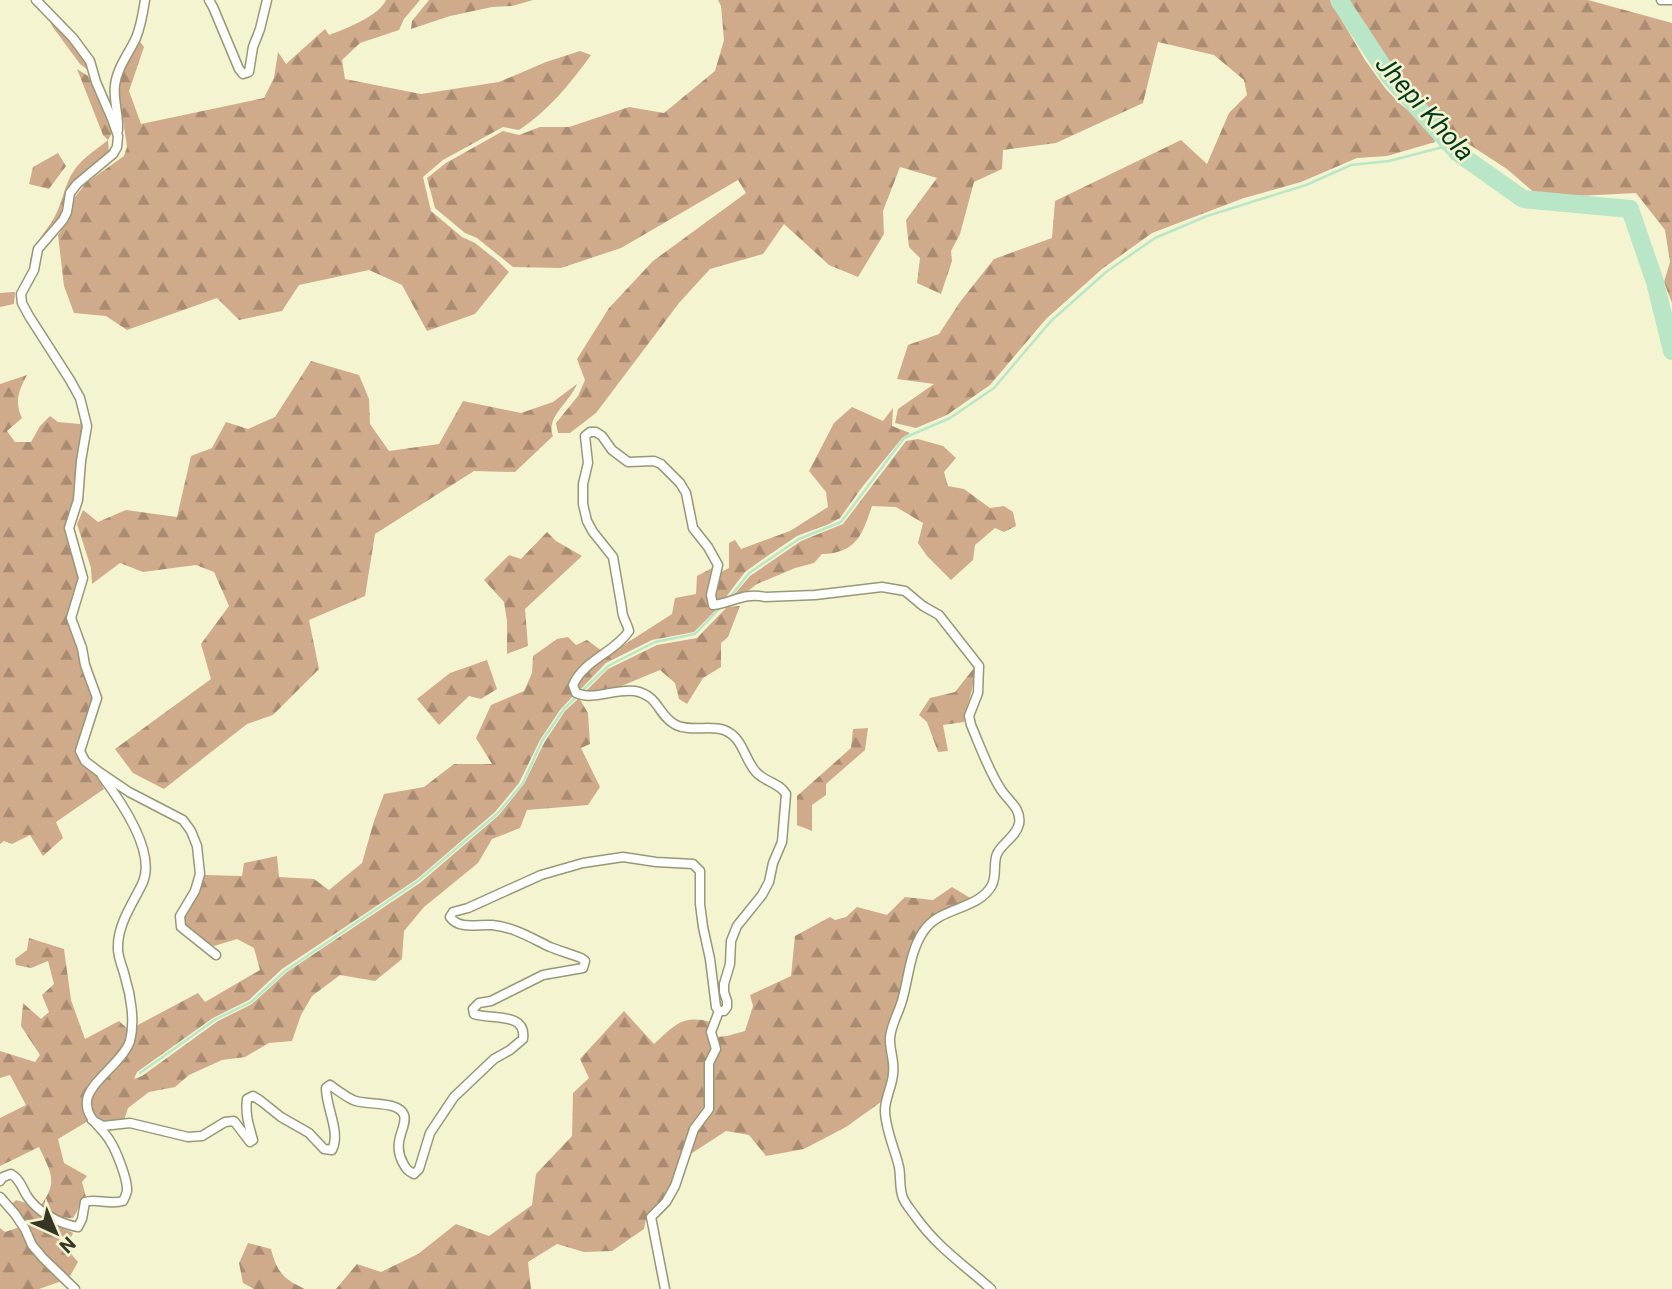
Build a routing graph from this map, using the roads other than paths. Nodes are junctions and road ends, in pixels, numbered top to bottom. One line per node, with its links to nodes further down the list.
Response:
1 (36, 0): 7 (street)
2 (145, 0): 7 (street)
3 (209, 0): 4 (street)
4 (267, 0)
5 (1661, 0): 6 (street)
6 (1672, 0)
7 (118, 136): 8 (street)
8 (98, 771): 9 (street); 11 (street)
9 (216, 955)
10 (719, 1011): 11 (street); 15 (street); 16 (street)
11 (92, 1120): 12 (street)
12 (0, 1181)
13 (0, 1197): 14 (street)
14 (75, 1289)
15 (665, 1289)
16 (991, 1289)

